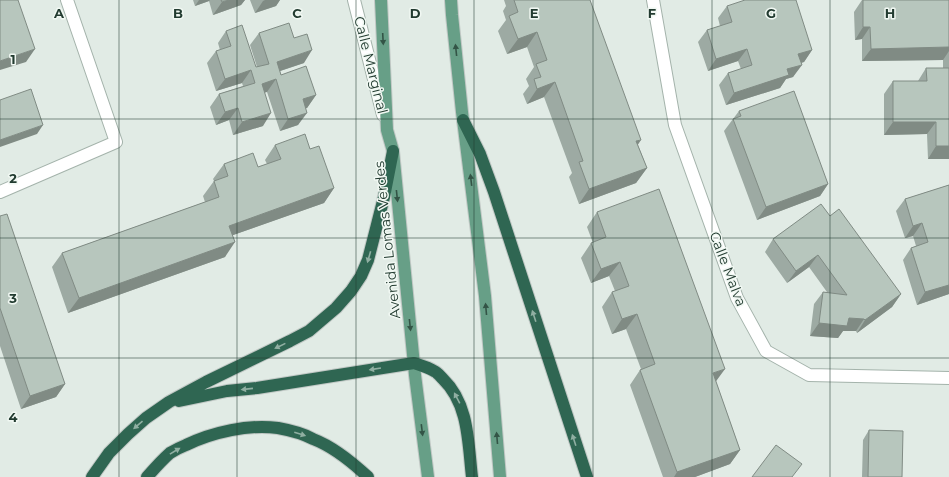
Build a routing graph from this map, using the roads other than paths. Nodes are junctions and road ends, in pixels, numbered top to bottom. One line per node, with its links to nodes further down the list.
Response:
1 (67, 0): 9 (street)
2 (354, 0): 7 (street, Calle Marginal)
3 (381, 0): 7 (main road, Avenida Lomas Verdes, one-way to 7)
4 (451, 0): 6 (main road, one-way to 4)
5 (653, 0): 11 (street, Calle Malva)
6 (463, 120): 18 (main road, one-way to 6); 19 (highway, one-way to 6)
7 (387, 130): 8 (main road, Avenida Lomas Verdes)
8 (393, 151): 10 (main road, Avenida Lomas Verdes, one-way to 10); 12 (highway, one-way to 12)
9 (0, 192)
10 (414, 363): 12 (highway, one-way to 12); 16 (main road, Avenida Lomas Verdes, one-way to 16); 17 (highway, one-way to 10)
11 (949, 378)
12 (170, 402): 13 (highway, one-way to 13)
13 (92, 477)
14 (147, 477): 15 (highway, one-way to 15)
15 (368, 477)
16 (428, 477)
17 (472, 477)
18 (500, 477)
19 (586, 477)

